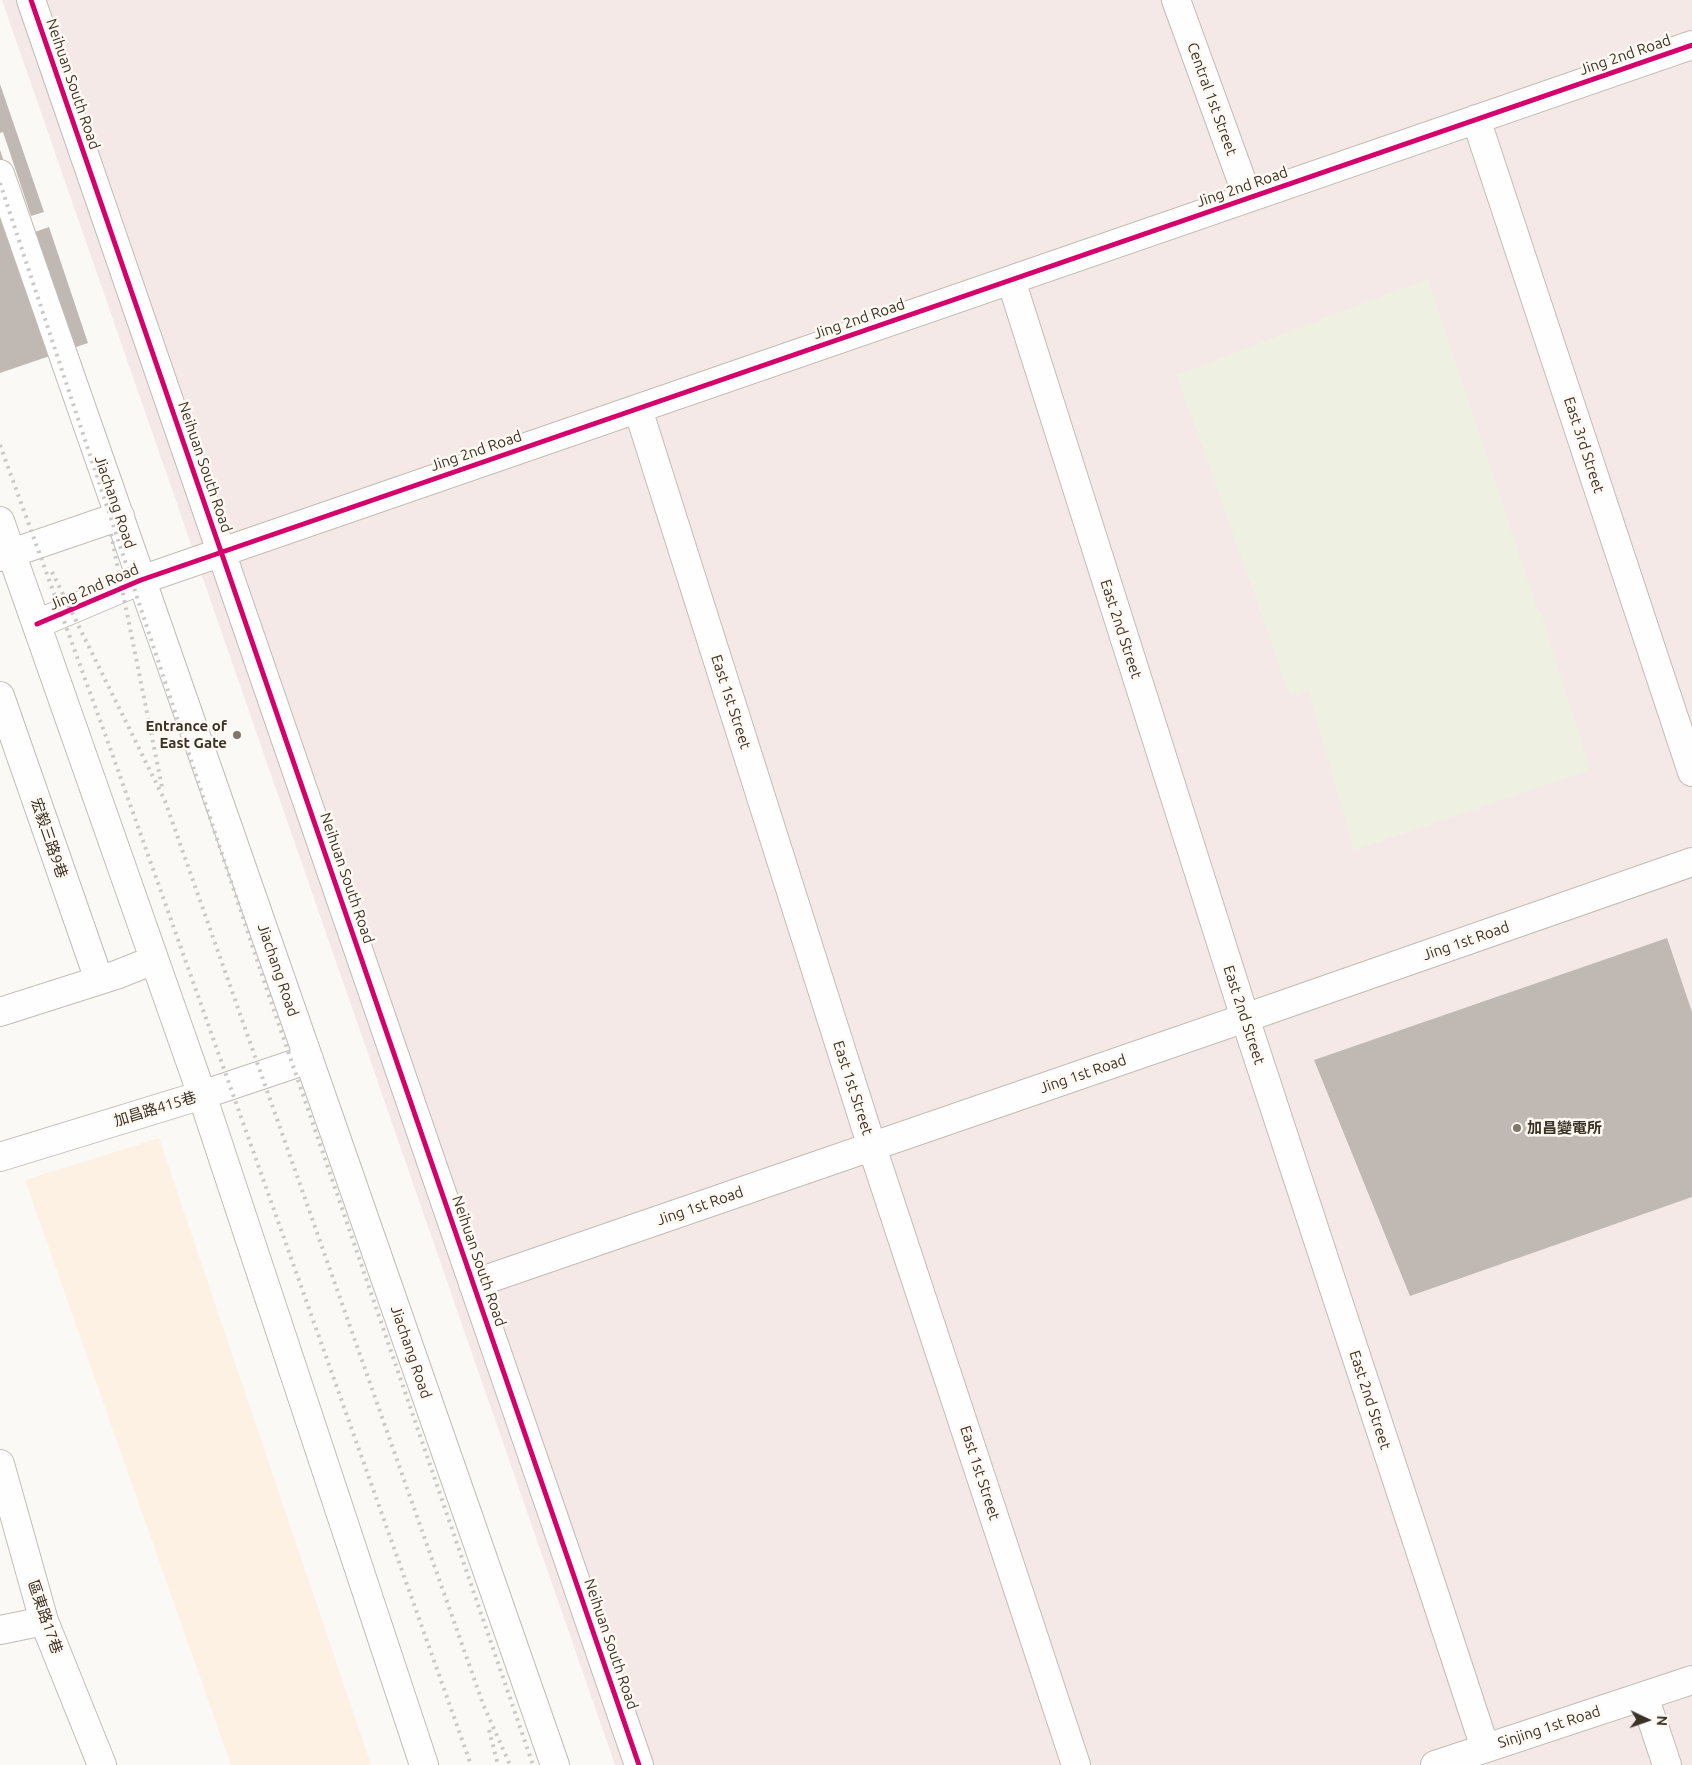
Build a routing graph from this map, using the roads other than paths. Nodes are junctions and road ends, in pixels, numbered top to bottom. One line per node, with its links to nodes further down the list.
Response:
1 (31, 0): 11 (street, Neihuan South Road)
2 (1176, 0): 6 (street, Central 1st Street)
3 (1692, 44): 4 (street, Jing 2nd Road)
4 (1476, 119): 6 (street, Jing 2nd Road); 16 (street, East 3rd Street)
5 (0, 174): 9 (street, Jiachang Road)
6 (1248, 198): 7 (street, Jing 2nd Road)
7 (1010, 280): 8 (street, Jing 2nd Road); 21 (street, East 2nd Street)
8 (638, 409): 11 (street, Jing 2nd Road); 24 (street, East 1st Street)
9 (120, 516): 12 (street); 13 (street, Jiachang Road)
10 (0, 521): 12 (street)
11 (222, 552): 13 (street, Jing 2nd Road); 26 (street, Neihuan South Road)
12 (5, 556): 14 (street)
13 (142, 580): 14 (street, Jing 2nd Road); 22 (street, Jiachang Road)
14 (37, 624): 18 (street)
15 (0, 696): 19 (street, 宏毅三路9巷)
16 (1692, 772)
17 (1692, 862): 21 (street, Jing 1st Road)
18 (154, 960): 19 (street); 23 (street)
19 (98, 980): 20 (street)
20 (0, 1012)
21 (1245, 1018): 24 (street, Jing 1st Road); 32 (street, East 2nd Street)
22 (309, 1059): 23 (street, 加昌路415巷); 35 (street, Jiachang Road)
23 (202, 1095): 25 (street, 加昌路415巷); 34 (street)
24 (872, 1147): 26 (street, Jing 1st Road); 37 (street, East 1st Street)
25 (0, 1157)
26 (473, 1284): 36 (street, Neihuan South Road)
27 (0, 1464): 28 (street, 區東路17巷)
28 (44, 1621): 29 (street); 33 (street, 區東路17巷)
29 (0, 1630)
30 (1692, 1680): 31 (street, Sinjing 1st Road)
31 (1644, 1696): 32 (street, Sinjing 1st Road); 39 (street)
32 (1485, 1748): 38 (street, Sinjing 1st Road)
33 (102, 1765)
34 (424, 1765)
35 (555, 1765)
36 (639, 1765)
37 (1076, 1765)
38 (1434, 1765)
39 (1667, 1765)

